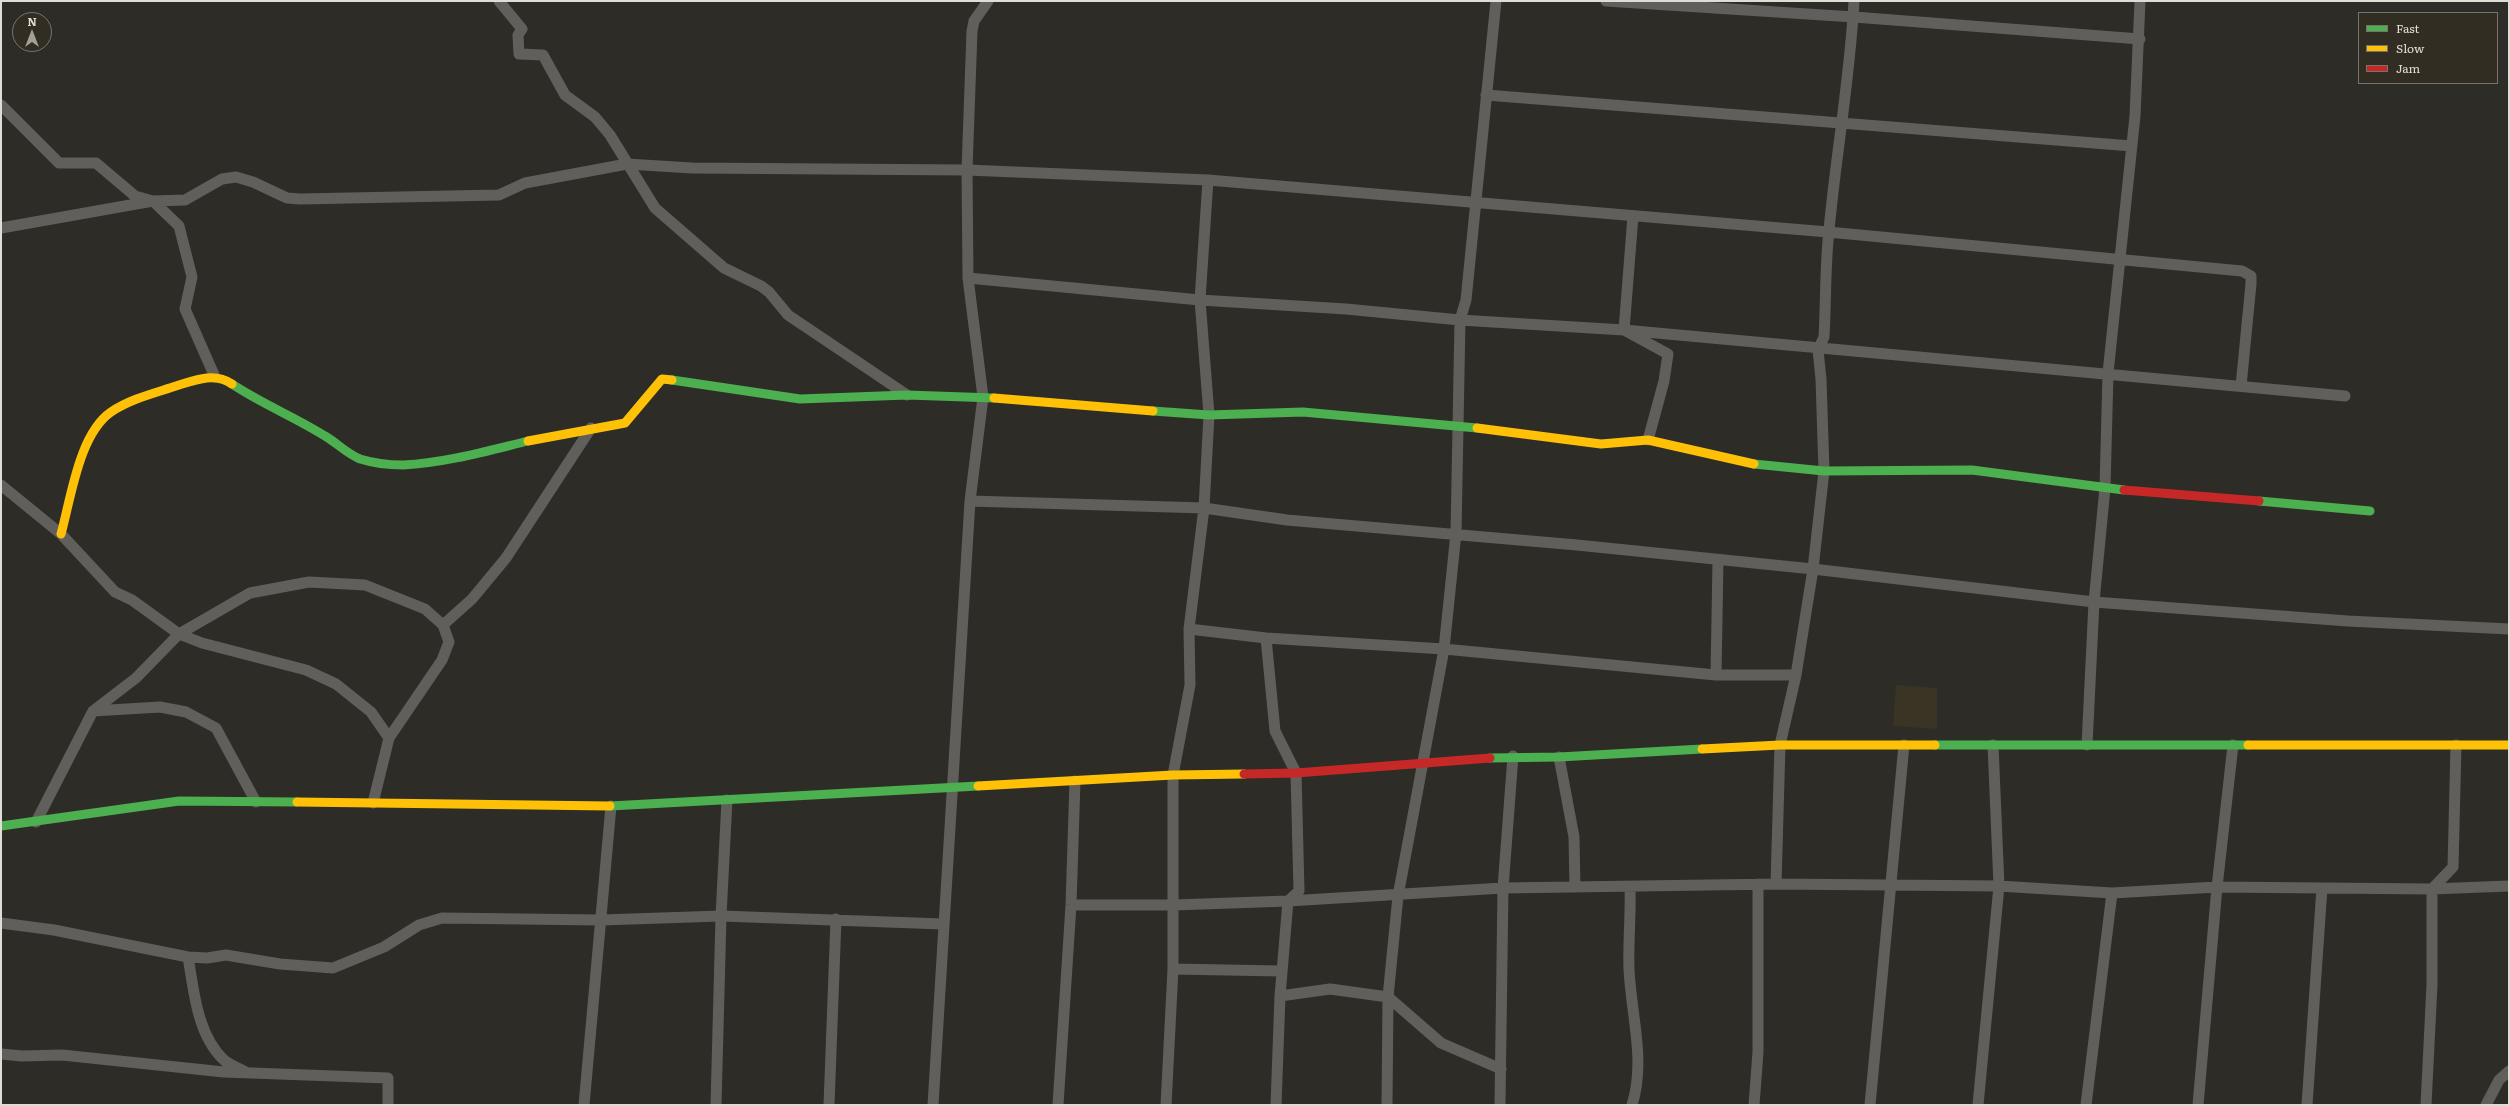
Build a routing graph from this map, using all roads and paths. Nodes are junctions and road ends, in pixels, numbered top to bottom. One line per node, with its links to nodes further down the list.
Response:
1 (499, 1): 14 (street)
2 (988, 1): 15 (street)
3 (1496, 1): 10 (street)
4 (1606, 1): 7 (street)
5 (1854, 1): 8 (street)
6 (2140, 1): 9 (street)
7 (1691, 4): 8 (street)
8 (1854, 17): 9 (street); 12 (street)
9 (2140, 39): 13 (street)
10 (1486, 95): 12 (street); 18 (street)
11 (1, 105): 17 (street)
12 (1841, 123): 13 (street); 21 (street)
13 (2132, 146): 22 (street)
14 (628, 164): 15 (street); 17 (street); 31 (street)
15 (967, 170): 16 (street); 23 (street)
16 (1208, 180): 18 (street); 24 (street)
17 (153, 201): 20 (street); 29 (street)
18 (1476, 203): 19 (street); 25 (street)
19 (1633, 216): 21 (street); 26 (street)
20 (1, 228)
21 (1828, 232): 22 (street); 27 (street)
22 (2119, 261): 28 (street); 30 (street)
23 (968, 278): 24 (street); 33 (street)
24 (1200, 300): 25 (street); 34 (street)
25 (1460, 320): 26 (street); 35 (street)
26 (1624, 330): 27 (street); 37 (street)
27 (1818, 350): 28 (street); 38 (street)
28 (2108, 373): 30 (street); 40 (street)
29 (215, 377): 36 (street); 46 (street)
30 (2241, 386): 32 (street)
31 (907, 395): 33 (street); 36 (street)
32 (2345, 396)
33 (983, 397): 34 (street); 42 (street)
34 (1209, 414): 35 (street); 43 (street)
35 (1459, 426): 37 (street); 45 (street)
36 (591, 428): 50 (street)
37 (1648, 440): 38 (street)
38 (1824, 471): 40 (street); 48 (street)
39 (1, 485): 41 (street)
40 (2105, 488): 44 (street); 49 (street)
41 (5, 492): 46 (street)
42 (970, 501): 43 (street); 73 (street)
43 (1204, 508): 45 (street); 51 (street)
44 (2370, 511)
45 (1456, 533): 47 (street); 55 (street)
46 (61, 534): 53 (street)
47 (1718, 560): 48 (street); 56 (street)
48 (1813, 569): 49 (street); 57 (street)
49 (2094, 602): 52 (street); 63 (street)
50 (443, 625): 53 (street); 59 (street)
51 (1189, 629): 54 (street); 71 (street)
52 (2509, 629)
53 (179, 634): 58 (street); 59 (street)
54 (1266, 638): 55 (street); 70 (street)
55 (1444, 649): 56 (street); 69 (street)
56 (1716, 675): 57 (street)
57 (1796, 675): 60 (street)
58 (93, 711): 75 (street); 78 (street)
59 (389, 738): 76 (street)
60 (1780, 745): 61 (street); 68 (street); 81 (street)
61 (1904, 745): 62 (street); 82 (street)
62 (1993, 745): 63 (street); 83 (street)
63 (2087, 745): 64 (street)
64 (2233, 745): 65 (street); 88 (street)
65 (2456, 745): 66 (street); 90 (street)
66 (2509, 745)
67 (1513, 756): 68 (street); 69 (street); 86 (street)
68 (1558, 757): 87 (street)
69 (1425, 761): 70 (street); 92 (street)
70 (1296, 772): 71 (street); 93 (street)
71 (1173, 775): 72 (street); 95 (street)
72 (1075, 781): 73 (street); 94 (street)
73 (953, 787): 74 (street); 100 (street)
74 (728, 800): 77 (street); 96 (street)
75 (256, 802): 76 (street); 78 (street)
76 (373, 803): 77 (street)
77 (611, 806): 98 (street)
78 (36, 822): 79 (street)
79 (1, 826)
80 (1758, 884): 81 (street); 85 (street); 121 (street)
81 (1776, 884): 82 (street)
82 (1890, 884): 83 (street); 122 (street)
83 (1998, 886): 91 (street); 123 (street)
84 (2509, 886): 90 (street)
85 (1630, 887): 87 (street); 120 (street)
86 (1504, 888): 87 (street); 92 (street); 107 (street)
87 (1575, 888)
88 (2217, 888): 89 (street); 91 (street); 125 (street)
89 (2322, 888): 90 (street); 126 (street)
90 (2432, 889): 127 (street)
91 (2112, 893): 124 (street)
92 (1398, 896): 93 (street); 105 (street)
93 (1288, 901): 95 (street); 103 (street)
94 (1071, 905): 95 (street); 115 (street)
95 (1174, 905): 102 (street)
96 (721, 916): 97 (street); 98 (street); 112 (street)
97 (836, 919): 100 (street); 113 (street)
98 (601, 920): 101 (street); 111 (street)
99 (1, 923): 101 (street)
100 (944, 924): 114 (street)
101 (188, 957): 109 (street)
102 (1173, 969): 103 (street); 116 (street)
103 (1281, 971): 104 (street)
104 (1280, 996): 105 (street); 117 (street)
105 (1388, 997): 107 (street); 118 (street)
106 (1, 1054): 109 (street)
107 (1501, 1070): 119 (street)
108 (2509, 1071): 128 (street)
109 (292, 1074): 110 (street)
110 (388, 1105)
111 (584, 1105)
112 (716, 1105)
113 (829, 1105)
114 (933, 1105)
115 (1058, 1105)
116 (1166, 1105)
117 (1276, 1105)
118 (1387, 1105)
119 (1500, 1105)
120 (1632, 1105)
121 (1754, 1105)
122 (1870, 1105)
123 (1978, 1105)
124 (2086, 1105)
125 (2198, 1105)
126 (2307, 1105)
127 (2426, 1105)
128 (2486, 1105)

